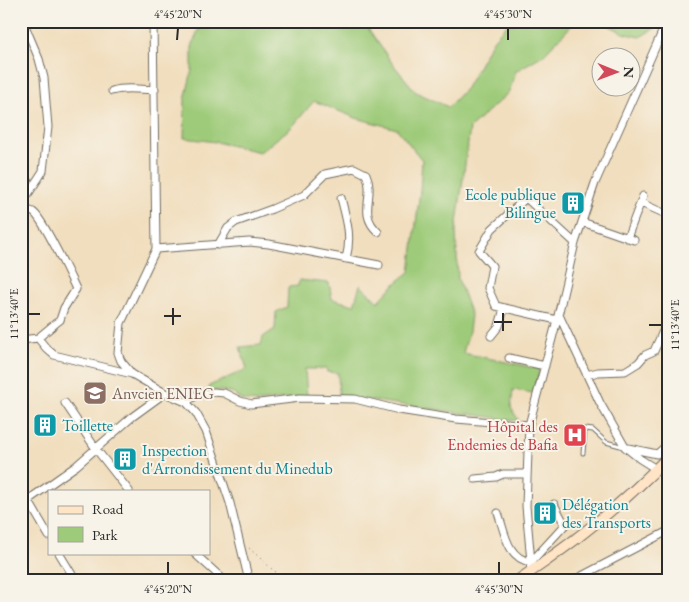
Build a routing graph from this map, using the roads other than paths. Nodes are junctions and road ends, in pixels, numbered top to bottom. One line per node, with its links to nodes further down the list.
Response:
1 (23, 21): 7 (street)
2 (153, 21): 4 (street)
3 (667, 21): 10 (street)
4 (155, 89): 5 (street); 14 (street)
5 (112, 90)
6 (341, 198): 15 (street)
7 (21, 205)
8 (21, 210): 21 (street)
9 (668, 214): 10 (street)
10 (582, 222): 12 (street)
11 (378, 232): 13 (street)
12 (575, 243): 17 (street); 18 (street)
13 (218, 245): 14 (street); 15 (street)
14 (156, 249): 25 (street)
15 (346, 259): 16 (street)
16 (379, 265)
17 (506, 308): 18 (street); 20 (street)
18 (558, 317): 24 (street); 26 (street)
19 (668, 326): 26 (street)
20 (491, 336)
21 (38, 338): 22 (street); 25 (street)
22 (21, 340)
23 (509, 358): 24 (street)
24 (545, 366): 30 (street)
25 (132, 374): 27 (street)
26 (588, 375): 32 (street)
27 (165, 393): 28 (street); 33 (street)
28 (186, 402): 30 (street); 50 (street)
29 (65, 403): 33 (street)
30 (529, 425): 37 (street)
31 (668, 444): 32 (street)
32 (625, 447): 34 (lane); 36 (street)
33 (96, 449): 39 (street); 40 (street)
34 (583, 453)
35 (668, 457): 36 (main road)
36 (656, 469): 47 (main road)
37 (526, 474): 38 (street); 47 (street)
38 (476, 479)
39 (129, 490)
40 (24, 499): 44 (street)
41 (554, 504): 47 (street)
42 (498, 514): 47 (street)
43 (668, 532): 52 (street)
44 (48, 535)
45 (61, 554): 48 (street)
46 (195, 554): 49 (street)
47 (530, 567): 51 (main road)
48 (76, 581)
49 (225, 581)
50 (250, 581)
51 (517, 581)
52 (572, 581)

